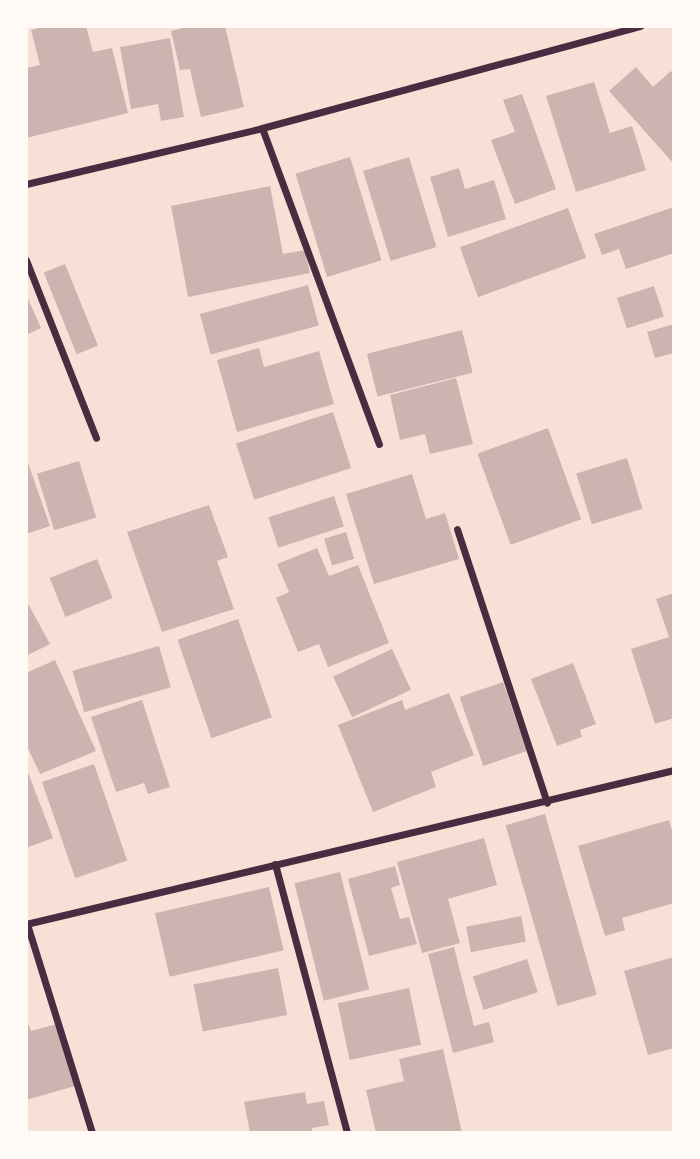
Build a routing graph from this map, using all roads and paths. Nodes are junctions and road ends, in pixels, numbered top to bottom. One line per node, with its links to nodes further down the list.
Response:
1 (640, 26): 2 (street)
2 (262, 128): 3 (street); 6 (street)
3 (26, 184)
4 (26, 260): 5 (street)
5 (96, 438)
6 (379, 444)
7 (457, 529): 9 (street)
8 (674, 770): 9 (street)
9 (547, 803): 10 (street)
10 (275, 864): 11 (street); 13 (street)
11 (27, 924): 12 (street)
12 (92, 1133)
13 (347, 1133)

